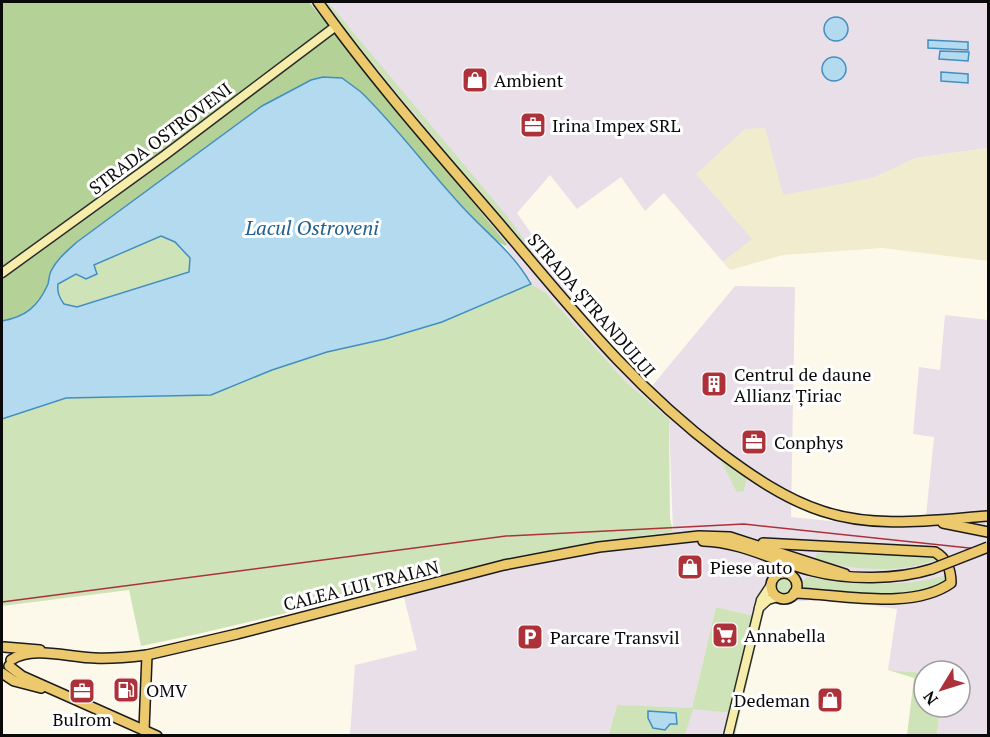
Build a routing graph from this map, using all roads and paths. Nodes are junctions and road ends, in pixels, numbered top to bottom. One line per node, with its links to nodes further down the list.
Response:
1 (318, 2): 2 (main road, STRADA ȘTRANDULUI)
2 (336, 26): 3 (street, STRADA OSTROVENI); 5 (main road, STRADA ȘTRANDULUI)
3 (2, 273)
4 (988, 516): 5 (main road, STRADA ȘTRANDULUI)
5 (932, 521): 6 (main road)
6 (988, 532)
7 (681, 540): 8 (main road, CALEA LUI TRAIAN); 11 (main road, CALEA LUI TRAIAN); 20 (main road, CALEA LUI TRAIAN)
8 (752, 542): 9 (main road); 12 (main road, CALEA LUI TRAIAN)
9 (813, 546): 12 (main road); 15 (main road)
10 (988, 547): 12 (main road, CALEA LUI TRAIAN, bridge)
11 (762, 553): 12 (main road, CALEA LUI TRAIAN); 13 (main road)
12 (811, 567): 14 (main road)
13 (773, 581): 14 (main road); 16 (main road); 17 (street)
14 (796, 581): 15 (main road)
15 (794, 593): 16 (main road)
16 (778, 597): 17 (street)
17 (759, 609): 24 (street)
18 (3, 647): 19 (main road, CALEA LUI TRAIAN); 21 (main road)
19 (51, 654): 20 (main road, CALEA LUI TRAIAN); 21 (main road, CALEA LUI TRAIAN)
20 (147, 655): 22 (main road)
21 (6, 668): 22 (main road)
22 (144, 730): 23 (main road)
23 (157, 735)
24 (729, 735)

